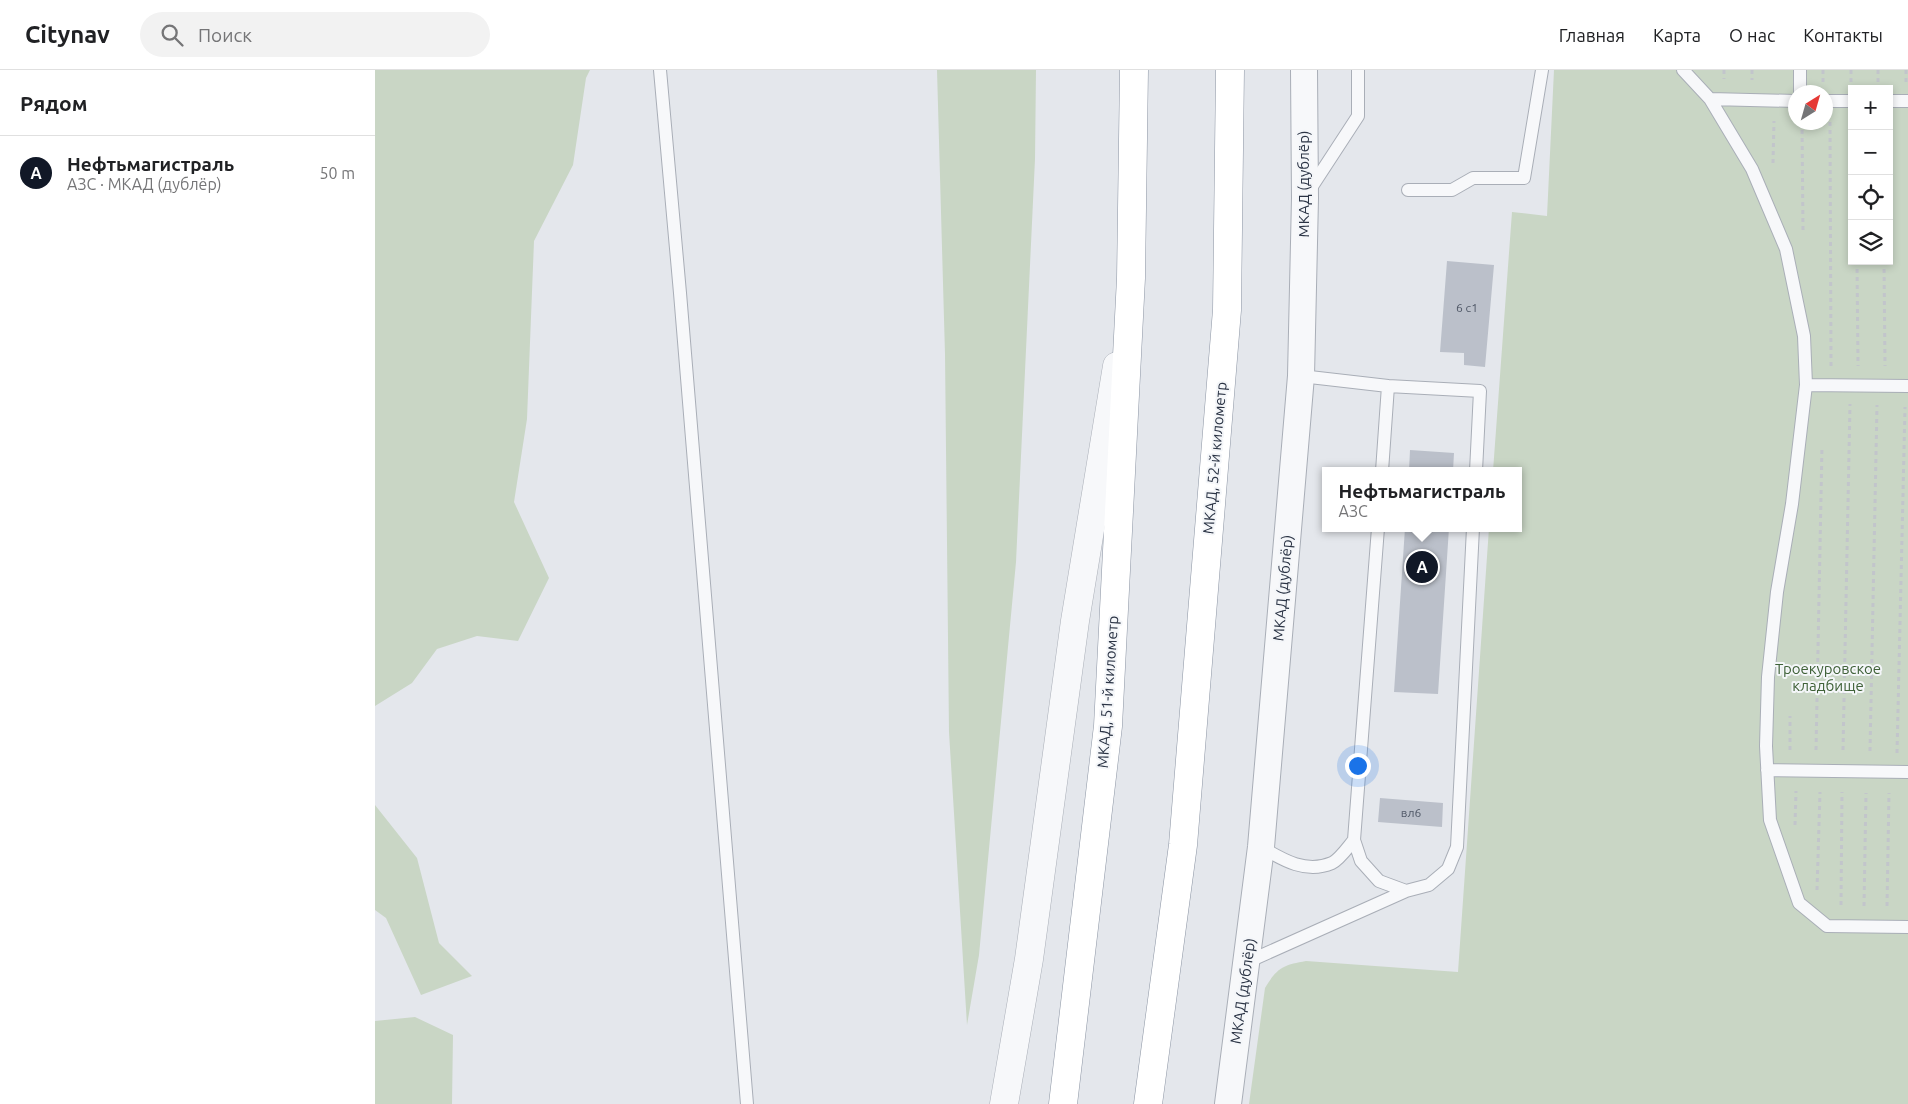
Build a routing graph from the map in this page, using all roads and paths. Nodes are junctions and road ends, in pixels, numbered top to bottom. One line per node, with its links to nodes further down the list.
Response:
1 (660, 70): 54 (lane)
2 (1134, 70): 27 (highway)
3 (1229, 70): 57 (highway, МКАД, 52-й километр)
4 (1304, 70): 23 (street, МКАД (дублёр))
5 (1358, 70): 23 (lane)
6 (1542, 70): 22 (lane)
7 (1683, 70): 12 (lane)
8 (1800, 70): 10 (lane)
9 (1878, 70): 11 (path)
10 (1800, 85)
11 (1878, 85)
12 (1709, 100): 13 (lane); 29 (lane)
13 (1774, 101): 14 (lane); 21 (path)
14 (1788, 101)
15 (1833, 101): 16 (lane)
16 (1848, 101)
17 (1893, 101): 18 (lane)
18 (1908, 101)
19 (1802, 130): 24 (path)
20 (1828, 130): 30 (path)
21 (1773, 167)
22 (1408, 190)
23 (1305, 198): 28 (street, МКАД (дублёр))
24 (1803, 239)
25 (1857, 265): 31 (path)
26 (1884, 265): 33 (path)
27 (1131, 278): 55 (street); 56 (highway, МКАД, 51-й километр)
28 (1301, 376): 32 (lane); 46 (street, МКАД (дублёр))
29 (1806, 385): 30 (lane); 40 (lane)
30 (1831, 385): 31 (lane)
31 (1854, 385): 33 (lane); 42 (path)
32 (1388, 386): 36 (lane); 37 (lane)
33 (1881, 386): 34 (lane); 43 (path)
34 (1907, 386): 44 (path)
35 (1822, 445): 41 (path)
36 (1382, 467)
37 (1476, 467)
38 (1377, 532): 45 (lane)
39 (1473, 532): 47 (lane)
40 (1767, 770): 41 (lane); 48 (lane)
41 (1818, 771): 42 (lane); 48 (path)
42 (1843, 772): 43 (lane); 49 (path)
43 (1868, 772): 44 (lane); 50 (path)
44 (1898, 772): 51 (path)
45 (1354, 840): 46 (lane); 47 (lane)
46 (1261, 847): 53 (street, МКАД (дублёр))
47 (1406, 891): 53 (lane)
48 (1817, 918): 49 (lane)
49 (1840, 926): 50 (lane)
50 (1864, 927): 51 (lane)
51 (1887, 927): 52 (lane)
52 (1908, 928)
53 (1247, 962): 58 (street, МКАД (дублёр))
54 (747, 1104)
55 (1004, 1104)
56 (1063, 1104)
57 (1148, 1104)
58 (1228, 1104)

